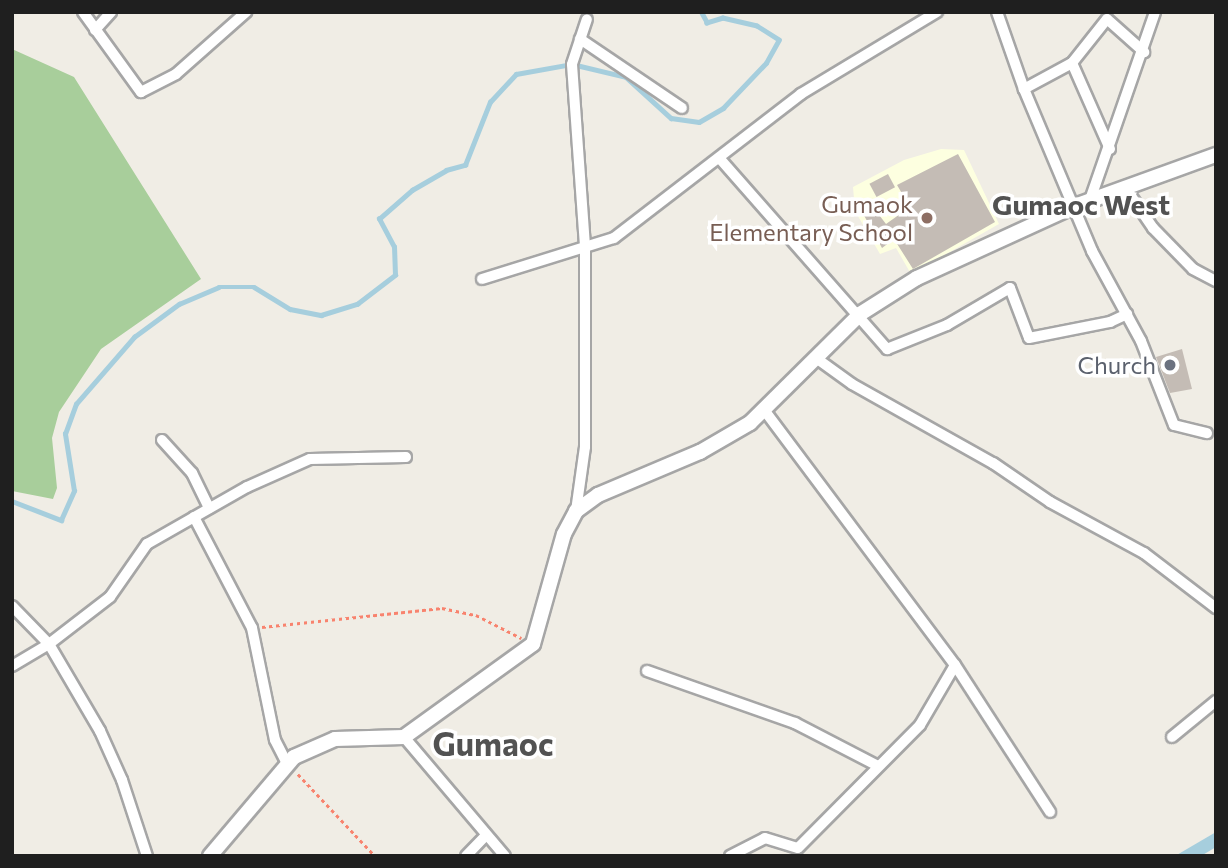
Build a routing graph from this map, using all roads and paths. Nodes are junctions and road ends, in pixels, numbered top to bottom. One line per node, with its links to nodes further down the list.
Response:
1 (83, 12): 8 (street)
2 (111, 12): 8 (street)
3 (246, 12): 8 (street)
4 (937, 12): 16 (street)
5 (997, 12): 12 (street)
6 (1155, 12): 10 (street)
7 (587, 19): 9 (street)
8 (95, 30)
9 (580, 39): 13 (street); 20 (street)
10 (1144, 52): 11 (street); 14 (street)
11 (1072, 63): 12 (street); 14 (street)
12 (1024, 89): 19 (street)
13 (682, 108)
14 (1110, 149): 18 (street)
15 (1216, 155): 17 (street)
16 (721, 160): 20 (street); 23 (street)
17 (1127, 190): 18 (street); 22 (street)
18 (1090, 200): 19 (street)
19 (1072, 207): 23 (street); 24 (street)
20 (584, 246): 21 (street); 31 (street)
21 (482, 279)
22 (1216, 281)
23 (860, 314): 24 (street); 25 (street)
24 (1127, 314): 27 (street)
25 (816, 358): 26 (street); 34 (street)
26 (766, 411): 31 (street); 38 (street)
27 (1207, 433)
28 (162, 440): 30 (street)
29 (406, 457): 30 (street)
30 (209, 508): 32 (street)
31 (576, 511): 37 (street)
32 (194, 517): 35 (street); 36 (street)
33 (12, 606): 36 (street)
34 (1216, 608)
35 (251, 628): 37 (path); 44 (street)
36 (50, 644): 39 (street); 49 (street)
37 (533, 644): 42 (street)
38 (955, 665): 45 (street); 46 (street)
39 (12, 666)
40 (647, 671): 45 (street)
41 (1216, 701): 43 (street)
42 (404, 737): 44 (street); 47 (street)
43 (1172, 737)
44 (286, 762): 50 (street); 51 (path)
45 (876, 765): 48 (street)
46 (1050, 812)
47 (486, 835): 52 (street); 53 (street)
48 (795, 852): 54 (street)
49 (147, 856)
50 (210, 856)
51 (374, 856)
52 (466, 856)
53 (505, 856)
54 (730, 856)

